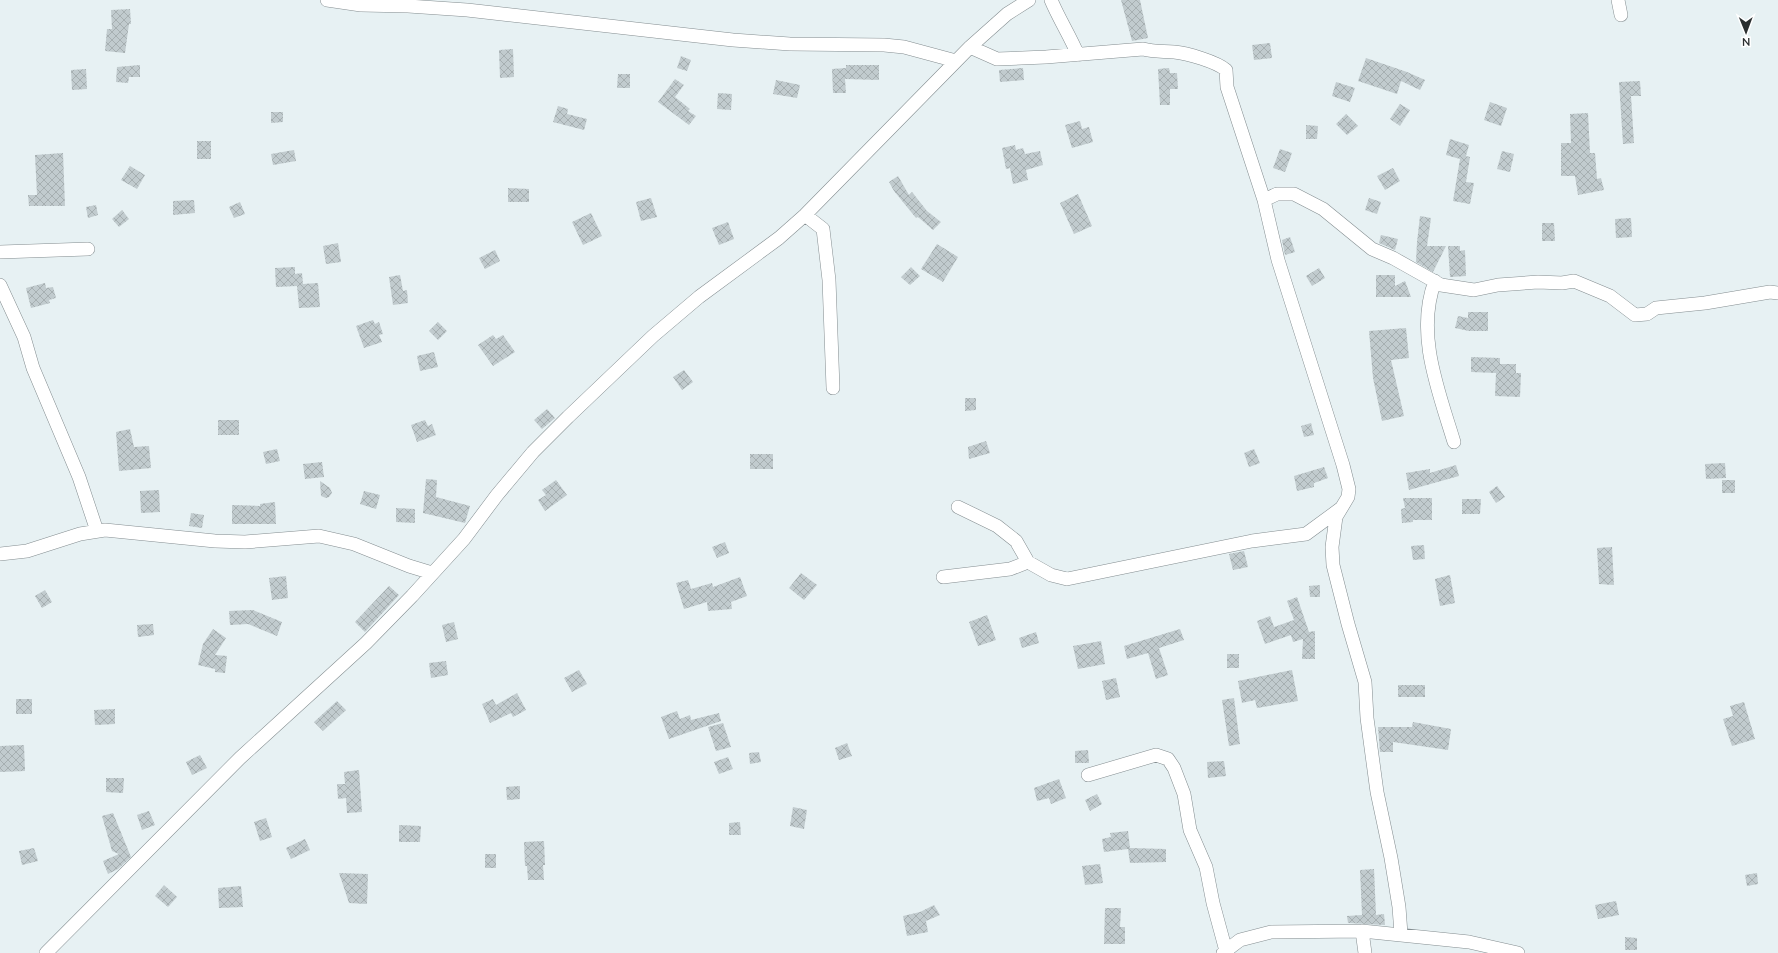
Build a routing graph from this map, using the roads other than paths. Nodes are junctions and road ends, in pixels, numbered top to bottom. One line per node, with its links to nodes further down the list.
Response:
1 (327, 0): 8 (street)
2 (1029, 0): 6 (street)
3 (1051, 0): 7 (street)
4 (1618, 0): 5 (street)
5 (1621, 15)
6 (970, 47): 7 (street); 8 (street)
7 (1078, 55): 9 (street)
8 (956, 61): 10 (street)
9 (1264, 200): 13 (street); 19 (street)
10 (805, 215): 16 (street); 23 (street)
11 (88, 249): 12 (street)
12 (0, 252)
13 (1435, 281): 15 (street); 17 (street)
14 (0, 284): 20 (street)
15 (1778, 292)
16 (833, 388)
17 (1454, 442)
18 (958, 507): 22 (street)
19 (1341, 508): 22 (street); 27 (street)
20 (97, 531): 21 (street); 23 (street)
21 (0, 554)
22 (1028, 562): 24 (street)
23 (432, 573): 29 (street)
24 (943, 577)
25 (1088, 775): 28 (street)
26 (1362, 931): 27 (street); 28 (street); 30 (street)
27 (1401, 934): 31 (street)
28 (1225, 952)
29 (46, 953)
30 (1365, 953)
31 (1518, 953)

